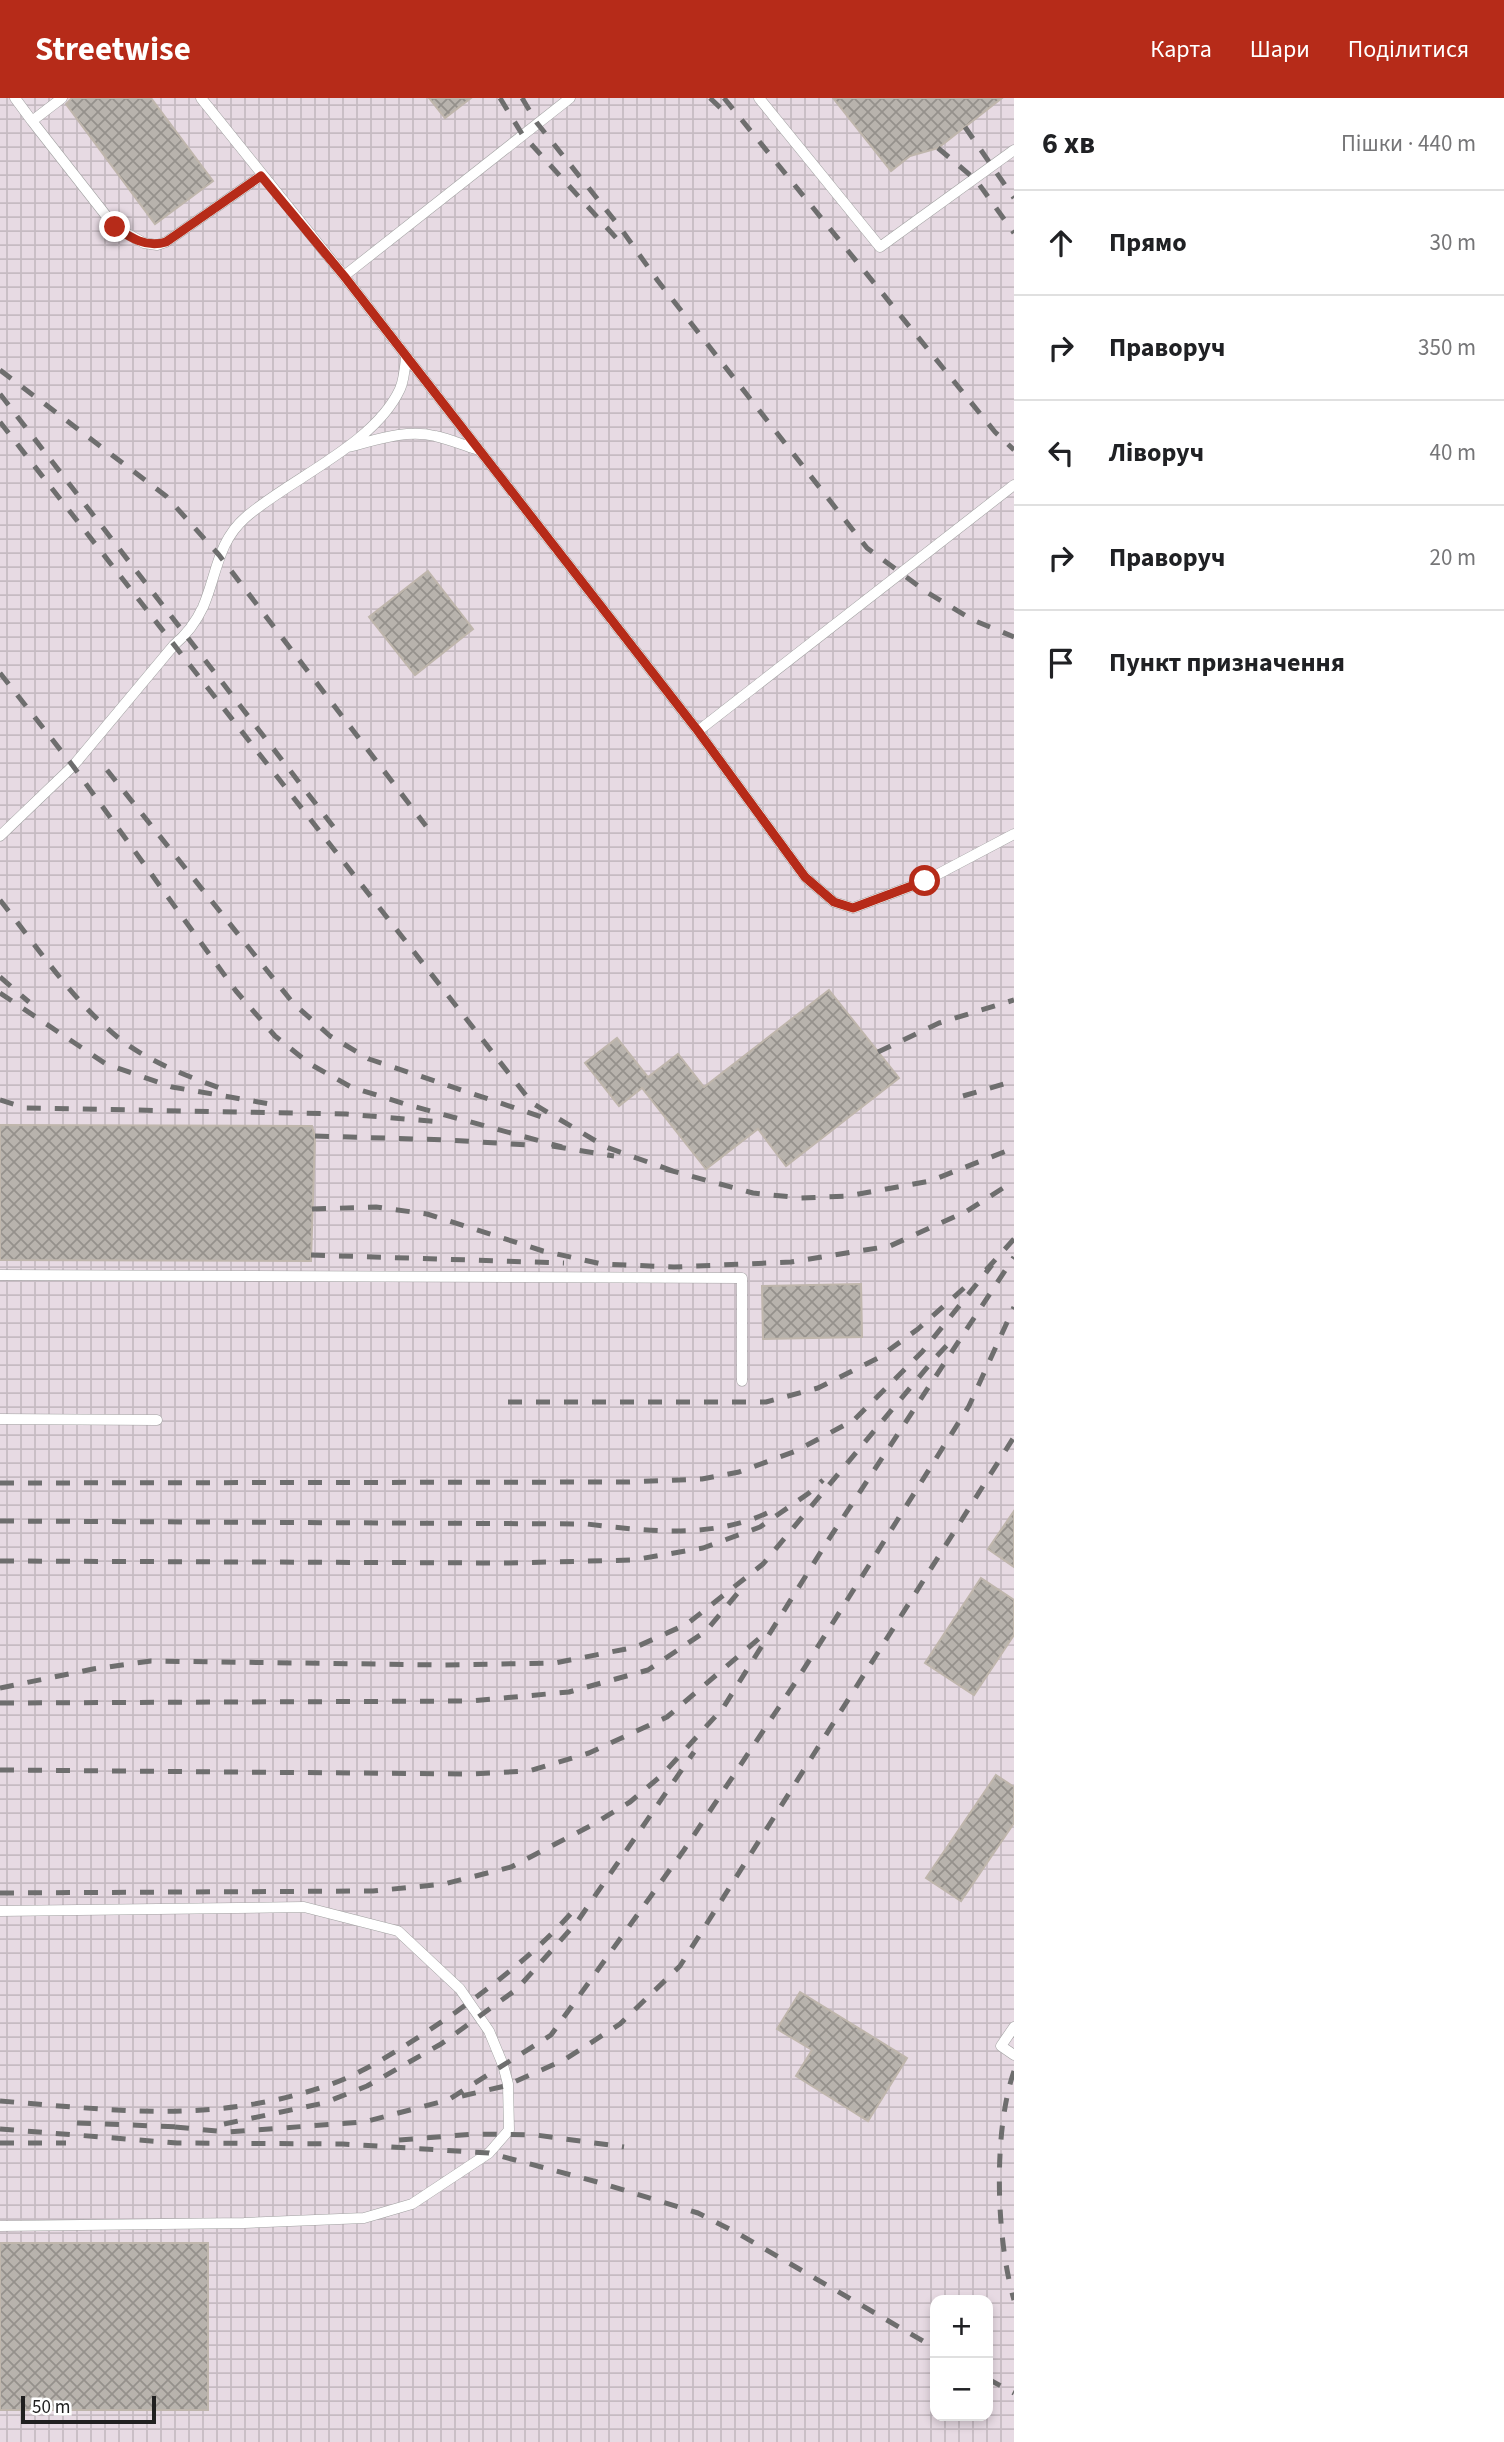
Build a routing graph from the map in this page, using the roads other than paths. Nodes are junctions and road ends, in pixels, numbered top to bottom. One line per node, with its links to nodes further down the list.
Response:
1 (15, 98): 6 (lane)
2 (62, 98): 6 (lane)
3 (201, 98): 8 (lane)
4 (570, 98): 9 (lane)
5 (759, 98): 7 (lane)
6 (32, 121): 8 (lane)
7 (1014, 150)
8 (261, 176): 9 (lane)
9 (344, 276): 10 (lane)
10 (407, 358): 11 (lane); 12 (lane)
11 (344, 448): 12 (lane); 16 (lane)
12 (477, 450): 14 (lane)
13 (1014, 485): 14 (lane)
14 (698, 731): 15 (lane)
15 (1014, 834)
16 (0, 836)
17 (0, 1275): 18 (lane)
18 (742, 1381)
19 (0, 1419): 20 (lane)
20 (157, 1420)
21 (0, 1911): 24 (lane)
22 (1014, 2027): 23 (lane)
23 (1014, 2055)
24 (0, 2226)

